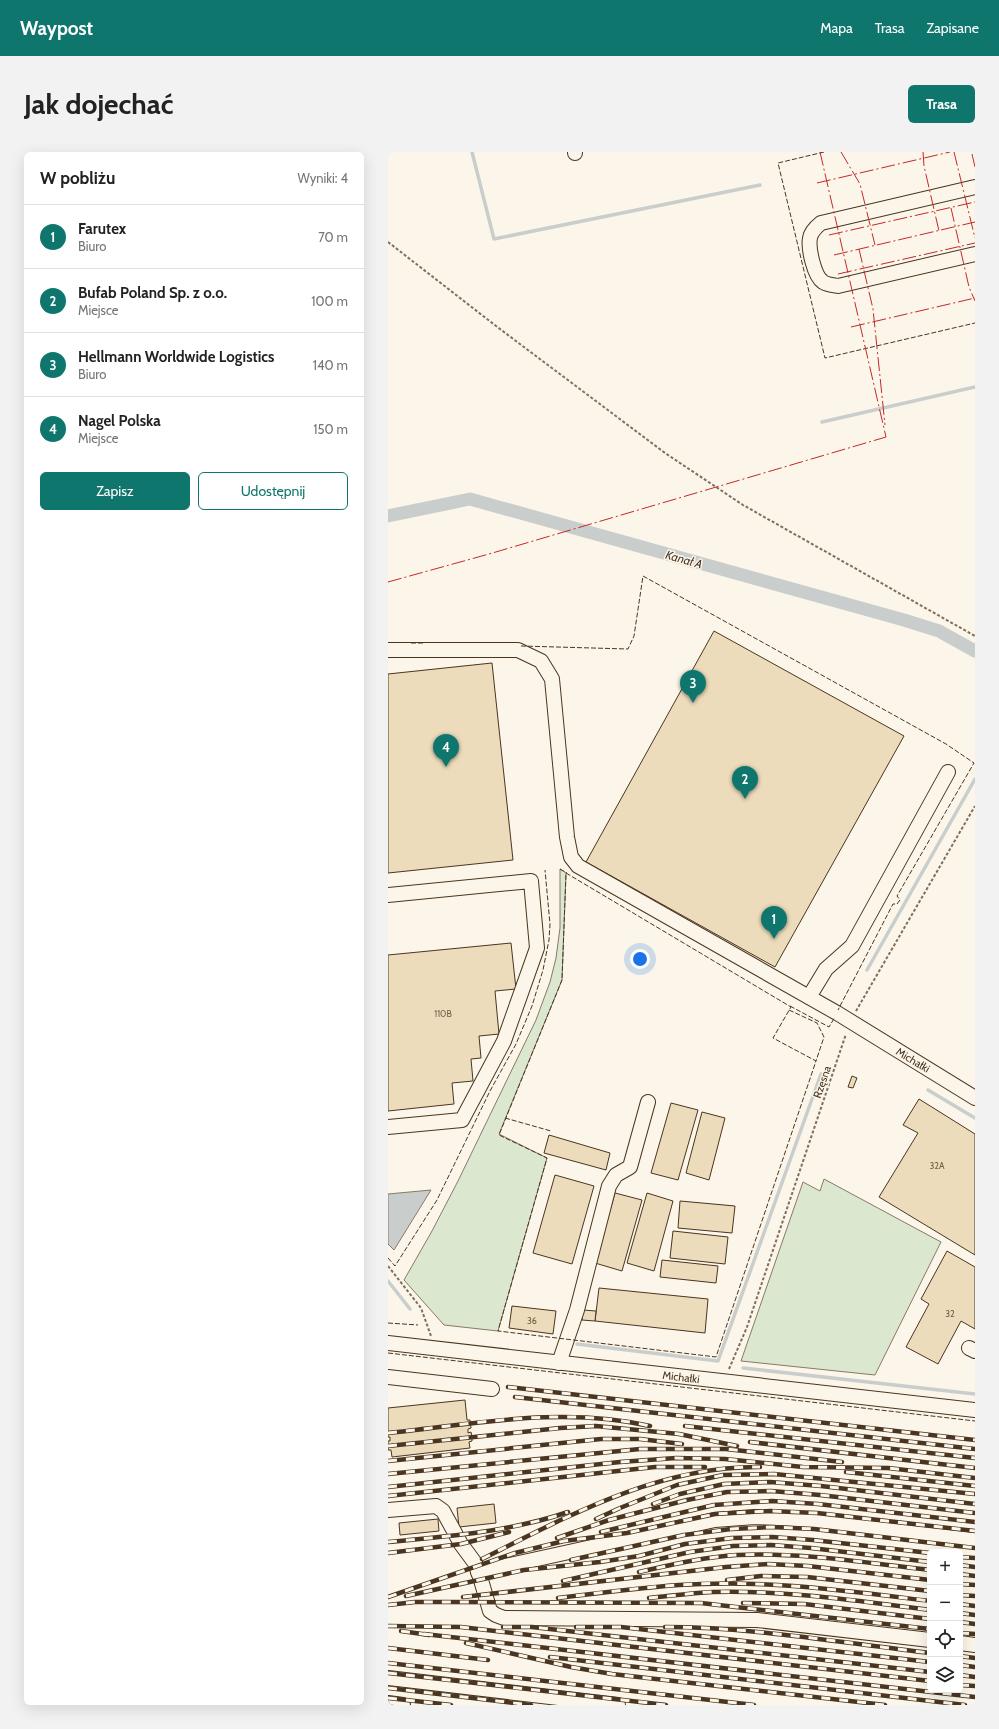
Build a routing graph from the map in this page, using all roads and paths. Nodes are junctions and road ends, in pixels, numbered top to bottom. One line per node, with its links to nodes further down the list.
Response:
1 (975, 187): 3 (street)
2 (388, 242): 4 (path)
3 (975, 254)
4 (975, 636)
5 (388, 650): 9 (street, Michałki)
6 (948, 772): 9 (street)
7 (975, 806): 10 (path, Rzęsna)
8 (388, 895): 13 (street)
9 (809, 998): 10 (street, Michałki)
10 (850, 1022): 11 (street, Michałki); 19 (path, Rzęsna)
11 (975, 1098)
12 (648, 1102): 17 (street)
13 (388, 1127)
14 (388, 1266): 16 (path)
15 (388, 1343): 16 (street, Michałki)
16 (434, 1348): 17 (street, Michałki)
17 (559, 1363): 19 (street, Michałki)
18 (388, 1377): 20 (street)
19 (727, 1382): 21 (street, Michałki)
20 (492, 1389)
21 (975, 1410)
22 (388, 1510): 24 (street)
23 (975, 1540): 24 (street)
24 (478, 1572): 25 (street)
25 (927, 1640)
26 (963, 1643): 27 (street)
27 (975, 1645)
28 (388, 1678): 31 (street)
29 (388, 1703): 30 (street)
30 (403, 1705)
31 (618, 1705)

